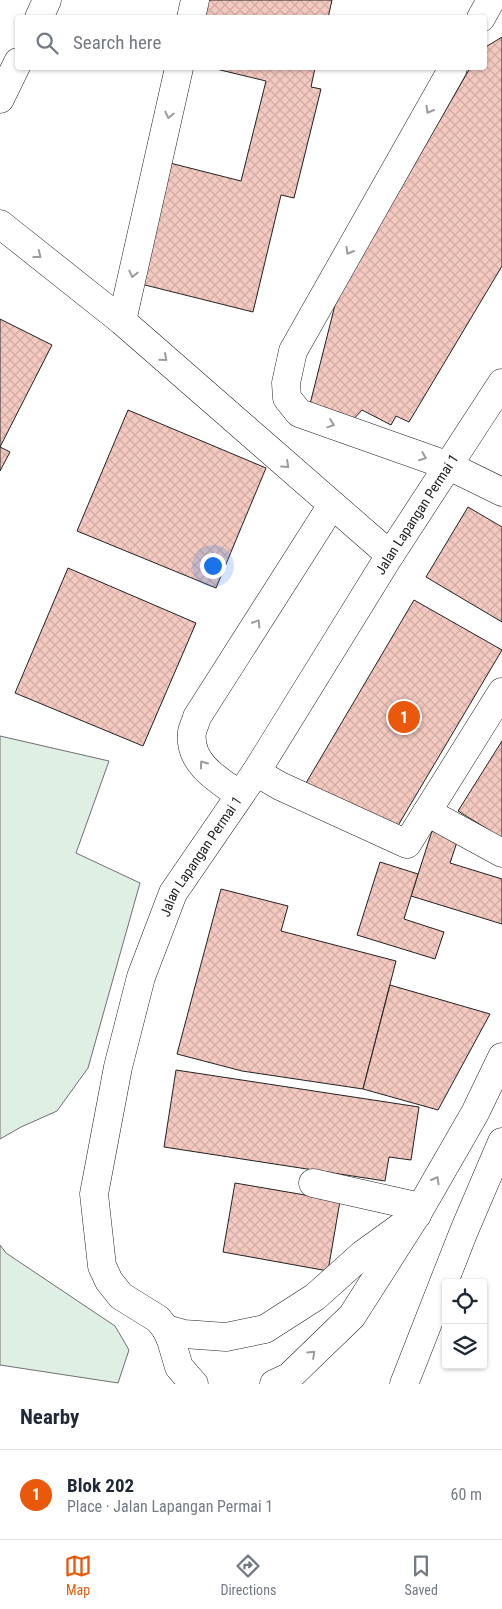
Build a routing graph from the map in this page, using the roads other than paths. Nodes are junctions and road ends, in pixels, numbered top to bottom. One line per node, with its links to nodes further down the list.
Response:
1 (47, 0): 4 (street)
2 (195, 0): 5 (street)
3 (491, 0): 6 (street)
4 (40, 15)
5 (192, 15)
6 (483, 15)
7 (15, 68): 10 (street)
8 (180, 70): 12 (street, one-way to 12)
9 (452, 70): 14 (street, one-way to 14)
10 (0, 99)
11 (0, 224): 12 (street, one-way to 12)
12 (122, 321): 16 (street, one-way to 16)
13 (500, 390): 14 (street, Jalan Lapangan Permai 1)
14 (449, 466): 15 (street); 17 (street, Jalan Lapangan Permai 1)
15 (502, 492)
16 (332, 505): 17 (street); 20 (street, one-way to 16)
17 (390, 555): 19 (street, Jalan Lapangan Permai 1)
18 (502, 692): 21 (street)
19 (256, 772): 20 (street, Jalan Lapangan Permai 1); 21 (street)
20 (240, 795): 30 (street, Jalan Lapangan Permai 1)
21 (427, 812): 22 (street)
22 (502, 853)
23 (502, 1057): 27 (street, one-way to 23)
24 (502, 1142): 26 (street)
25 (313, 1183): 27 (street)
26 (480, 1193): 28 (street); 33 (street)
27 (419, 1211): 30 (street); 32 (street, one-way to 27)
28 (455, 1279)
29 (442, 1323): 34 (street)
30 (166, 1329): 31 (street, Jalan Lapangan Permai 1)
31 (182, 1378)
32 (274, 1384)
33 (404, 1384)
34 (424, 1384)

